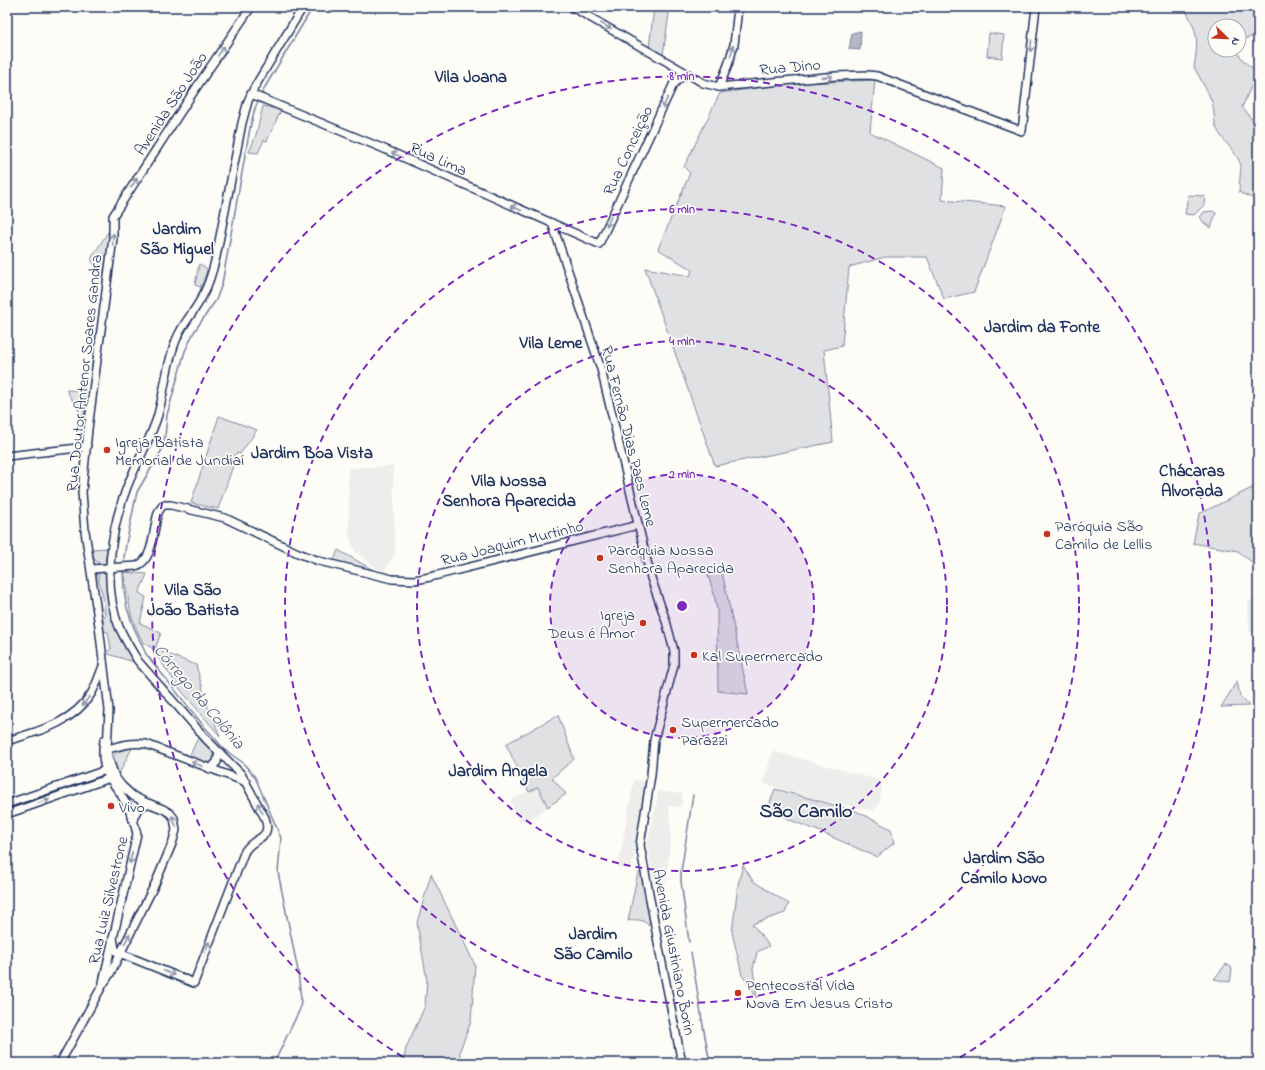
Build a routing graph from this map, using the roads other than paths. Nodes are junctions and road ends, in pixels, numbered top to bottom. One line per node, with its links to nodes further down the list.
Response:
1 (251, 7): 9 (main road, Avenida São João, one-way to 1)
2 (303, 7): 8 (main road)
3 (572, 7): 6 (main road, Rua Dino, one-way to 6)
4 (738, 7): 7 (main road, one-way to 4)
5 (1036, 7): 7 (main road, Rua Dino)
6 (688, 74): 7 (main road, Rua Dino); 11 (main road, Rua Conceição, one-way to 11)
7 (719, 87)
8 (253, 95): 10 (main road, Rua Lima, one-way to 8); 15 (main road)
9 (114, 216): 12 (main road, Rua Doutor Antenor Soares Gandra, one-way to 9)
10 (552, 223): 11 (main road, Rua Lima); 14 (main road, Rua Fernão Dias Paes Leme)
11 (599, 244)
12 (86, 447): 13 (main road); 16 (main road, Rua Doutor Antenor Soares Gandra)
13 (7, 456)
14 (638, 525): 15 (main road, Rua Joaquim Murtinho); 28 (main road, Rua Fernão Dias Paes Leme)
15 (113, 567): 16 (main road); 20 (main road)
16 (91, 569): 17 (main road, Rua Doutor Antenor Soares Gandra)
17 (104, 666): 18 (main road, one-way to 18); 19 (main road, Rua Doutor Antenor Soares Gandra)
18 (7, 741)
19 (105, 750): 21 (main road, Rua Doutor Antenor Soares Gandra); 22 (main road, one-way to 19)
20 (219, 752): 22 (main road); 24 (main road)
21 (109, 769): 23 (main road, Rua Doutor Antenor Soares Gandra); 26 (main road)
22 (210, 769): 24 (main road)
23 (112, 778): 25 (main road, Rua Doutor Antenor Soares Gandra); 26 (main road, one-way to 23); 27 (main road, Rua Doutor Antenor Soares Gandra)
24 (247, 782): 30 (main road, one-way to 24)
25 (150, 804): 27 (main road); 30 (main road, Rua Doutor Antenor Soares Gandra, one-way to 25)
26 (8, 809)
27 (133, 820): 29 (main road, Rua Luiz Silvestrone, one-way to 29)
28 (640, 845): 33 (main road, Avenida Giustiniano Borin)
29 (113, 938): 30 (main road); 31 (main road, Rua Luiz Silvestrone)
30 (120, 953): 31 (main road, Rua Doutor Antenor Soares Gandra)
31 (102, 986): 32 (main road, Rua Doutor Antenor Soares Gandra)
32 (60, 1063)
33 (682, 1063)

